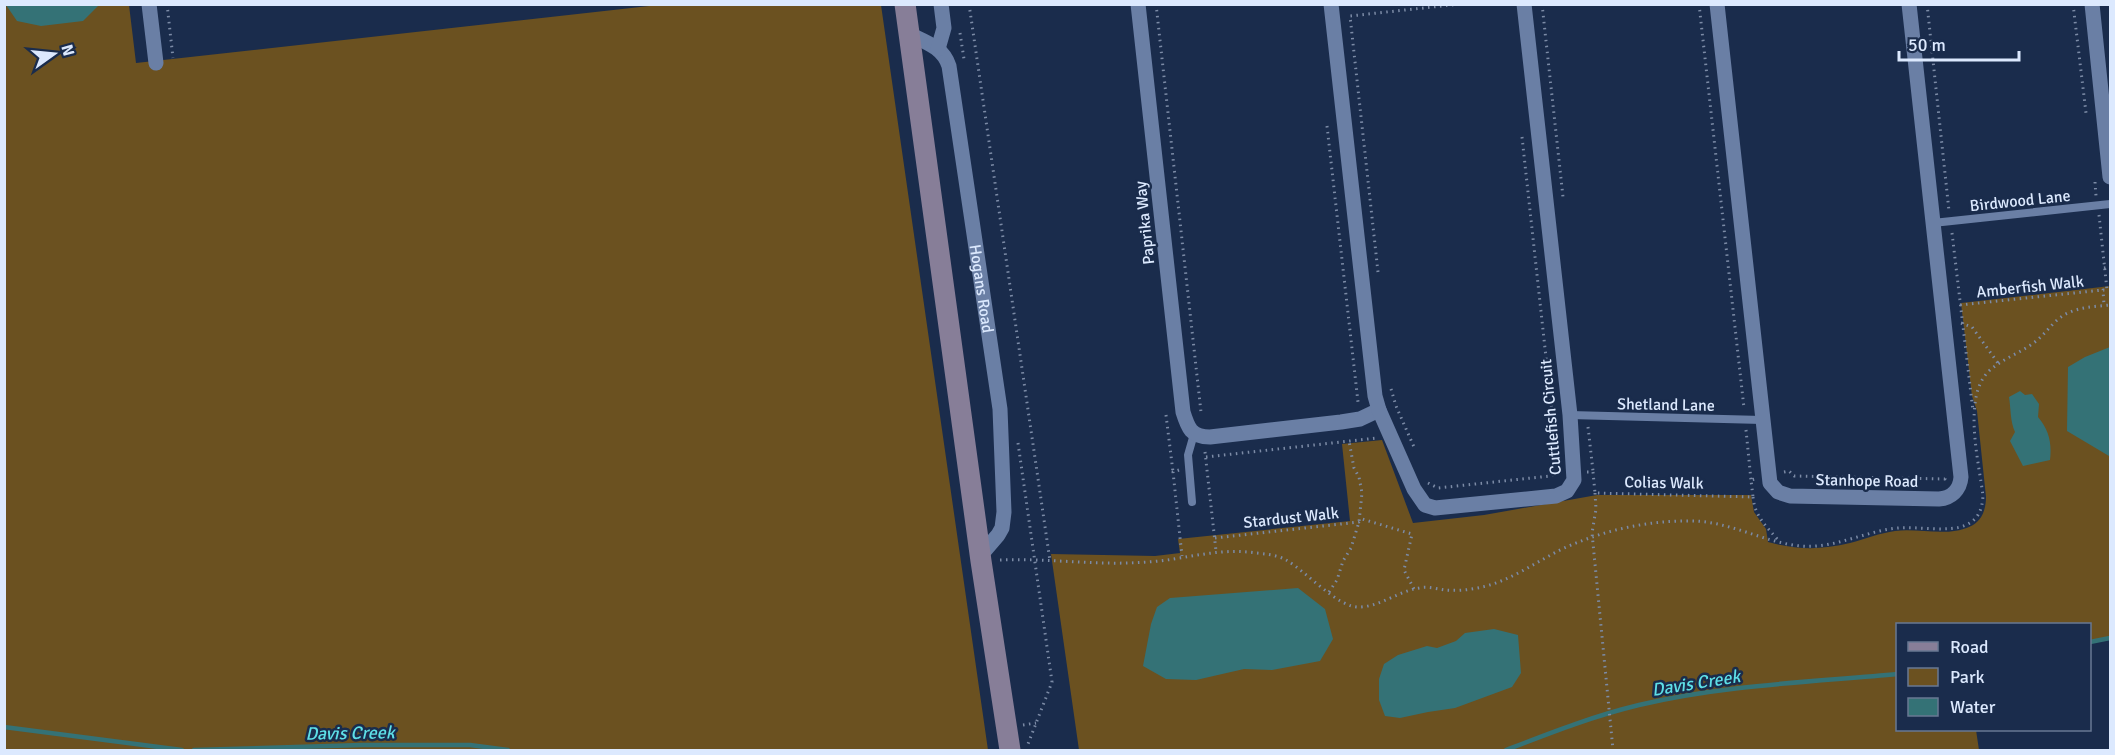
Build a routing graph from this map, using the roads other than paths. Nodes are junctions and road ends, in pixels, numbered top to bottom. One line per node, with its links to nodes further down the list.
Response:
1 (149, 4): 12 (street)
2 (905, 4): 10 (street)
3 (941, 4): 11 (street)
4 (1138, 4): 19 (street, Paprika Way)
5 (1331, 4): 16 (street, Cuttlefish Circuit)
6 (1524, 4): 17 (street, Cuttlefish Circuit)
7 (1717, 4): 18 (street)
8 (1909, 4): 15 (street, Stanhope Road)
9 (2092, 4): 13 (street)
10 (909, 34): 11 (street); 21 (street)
11 (938, 49): 21 (street, Hogans Road)
12 (156, 63)
13 (2110, 177)
14 (2110, 204): 15 (lane, Birdwood Lane)
15 (1933, 223): 18 (street, Stanhope Road)
16 (1379, 410): 17 (street, Cuttlefish Circuit); 19 (street)
17 (1570, 415): 18 (lane, Shetland Lane)
18 (1762, 420)
19 (1199, 435): 20 (lane)
20 (1192, 502)
21 (989, 558): 22 (street)
22 (1010, 750)

